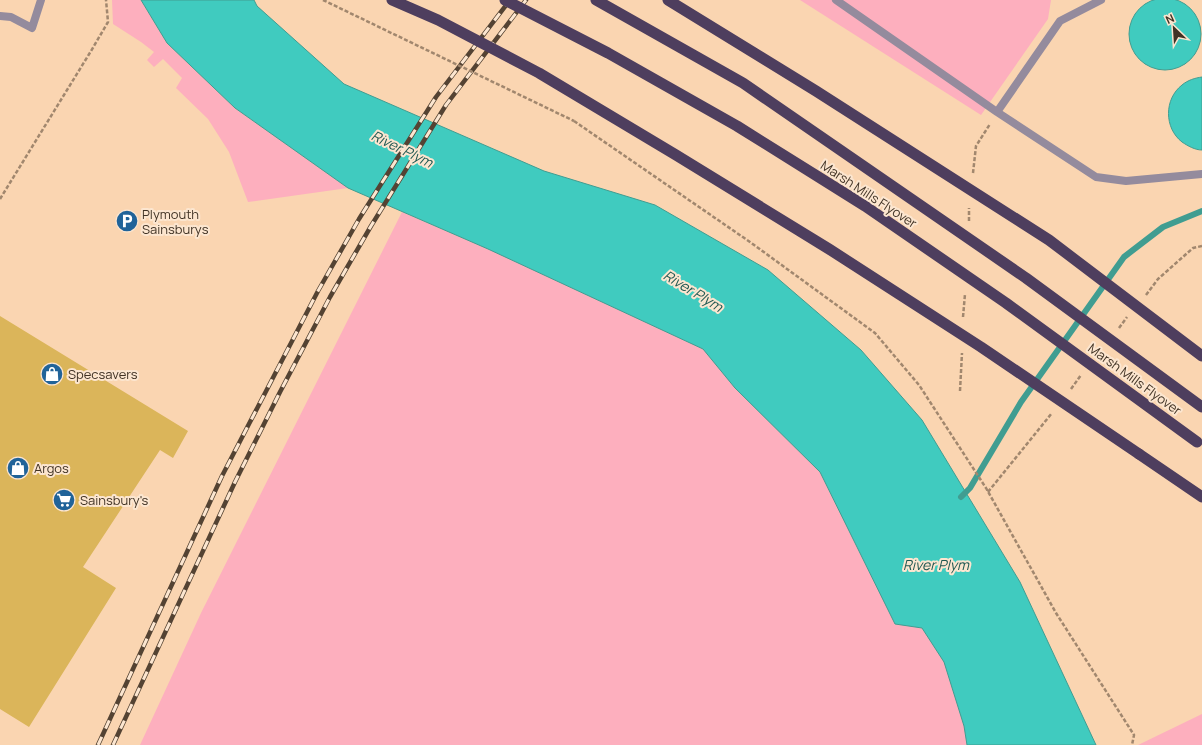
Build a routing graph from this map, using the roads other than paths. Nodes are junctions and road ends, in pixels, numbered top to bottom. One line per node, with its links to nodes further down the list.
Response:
1 (41, 0): 8 (lane)
2 (392, 0): 14 (highway, bridge)
3 (505, 0): 13 (highway, Marsh Mills Flyover, bridge)
4 (596, 0): 12 (highway, Marsh Mills Flyover, bridge)
5 (668, 0): 11 (highway, bridge)
6 (836, 0): 9 (lane)
7 (1101, 0): 9 (lane)
8 (0, 16)
9 (997, 112): 10 (lane)
10 (1202, 174)
11 (1202, 356)
12 (1202, 407)
13 (1200, 444)
14 (1202, 497)

